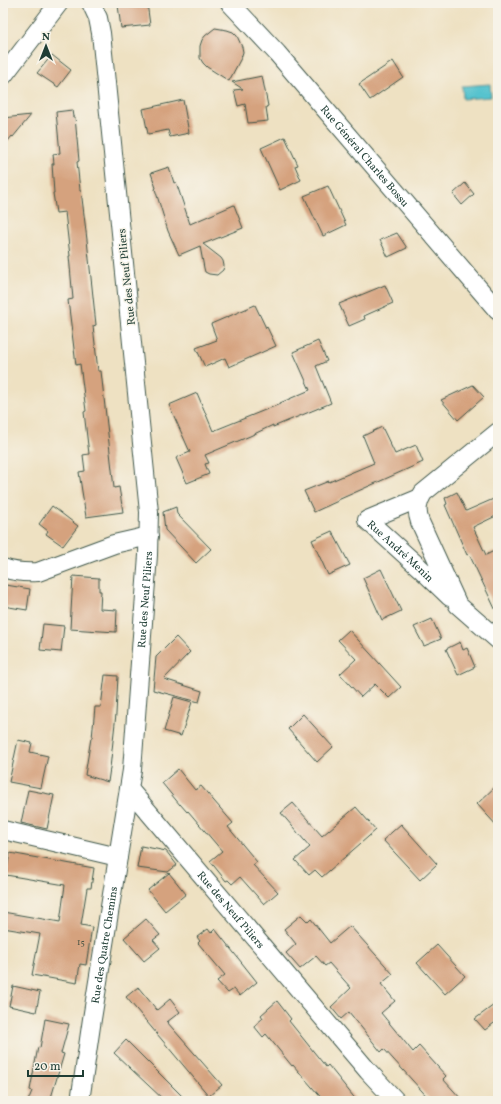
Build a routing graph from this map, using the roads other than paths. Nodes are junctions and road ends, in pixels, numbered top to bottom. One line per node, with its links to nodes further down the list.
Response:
1 (59, 3): 4 (street)
2 (91, 3): 8 (street, Rue des Neuf Piliers)
3 (230, 3): 5 (street, Rue Général Charles Bossu)
4 (3, 76)
5 (498, 311)
6 (498, 432): 7 (street, Rue André Menin)
7 (420, 498): 10 (street, Rue André Menin); 10 (street, Rue André Menin)
8 (149, 536): 9 (street); 12 (street, Rue des Neuf Piliers)
9 (3, 568)
10 (458, 605): 11 (street, Rue André Menin)
11 (498, 640)
12 (129, 789): 14 (street, Rue des Quatre Chemins); 16 (street, Rue des Neuf Piliers)
13 (3, 830): 14 (street)
14 (118, 857): 15 (street, Rue des Quatre Chemins)
15 (80, 1101)
16 (396, 1101)

